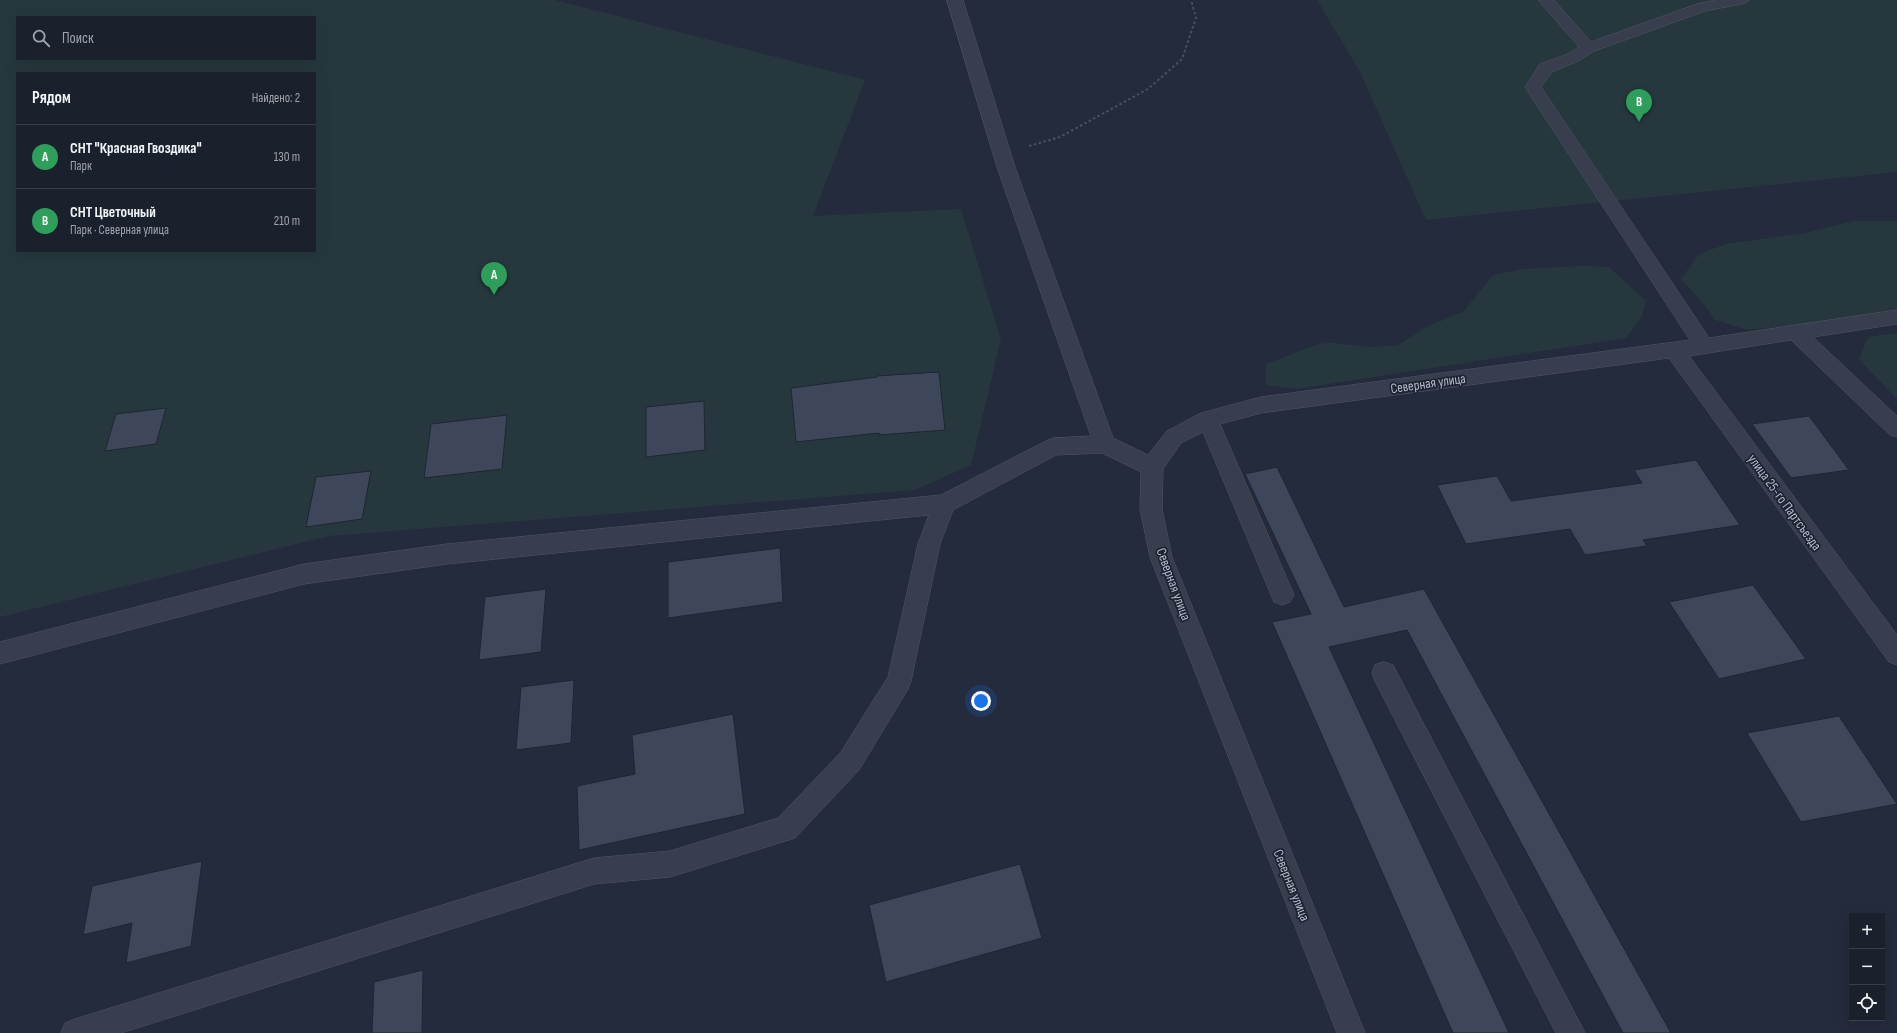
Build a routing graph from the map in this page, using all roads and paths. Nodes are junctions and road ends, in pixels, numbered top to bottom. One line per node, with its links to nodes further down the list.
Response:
1 (955, 0): 6 (street)
2 (1191, 0): 6 (path)
3 (1546, 0): 5 (street)
4 (1741, 0): 5 (street)
5 (1588, 48): 9 (street)
6 (1002, 154): 13 (street)
7 (1897, 318): 8 (street, Северная улица)
8 (1795, 332): 9 (street, Северная улица); 12 (street)
9 (1704, 346): 10 (street, Северная улица)
10 (1674, 350): 11 (street, Северная улица); 18 (street, улица 25-го Партсъезда)
11 (1208, 419): 14 (street, Северная улица); 16 (street)
12 (1897, 429)
13 (1104, 444): 14 (street); 15 (street)
14 (1152, 467): 21 (street, Северная улица)
15 (944, 504): 17 (street); 20 (street)
16 (1282, 595)
17 (0, 653)
18 (1897, 654)
19 (1384, 673): 22 (street)
20 (75, 1033)
21 (1351, 1033)
22 (1571, 1033)

